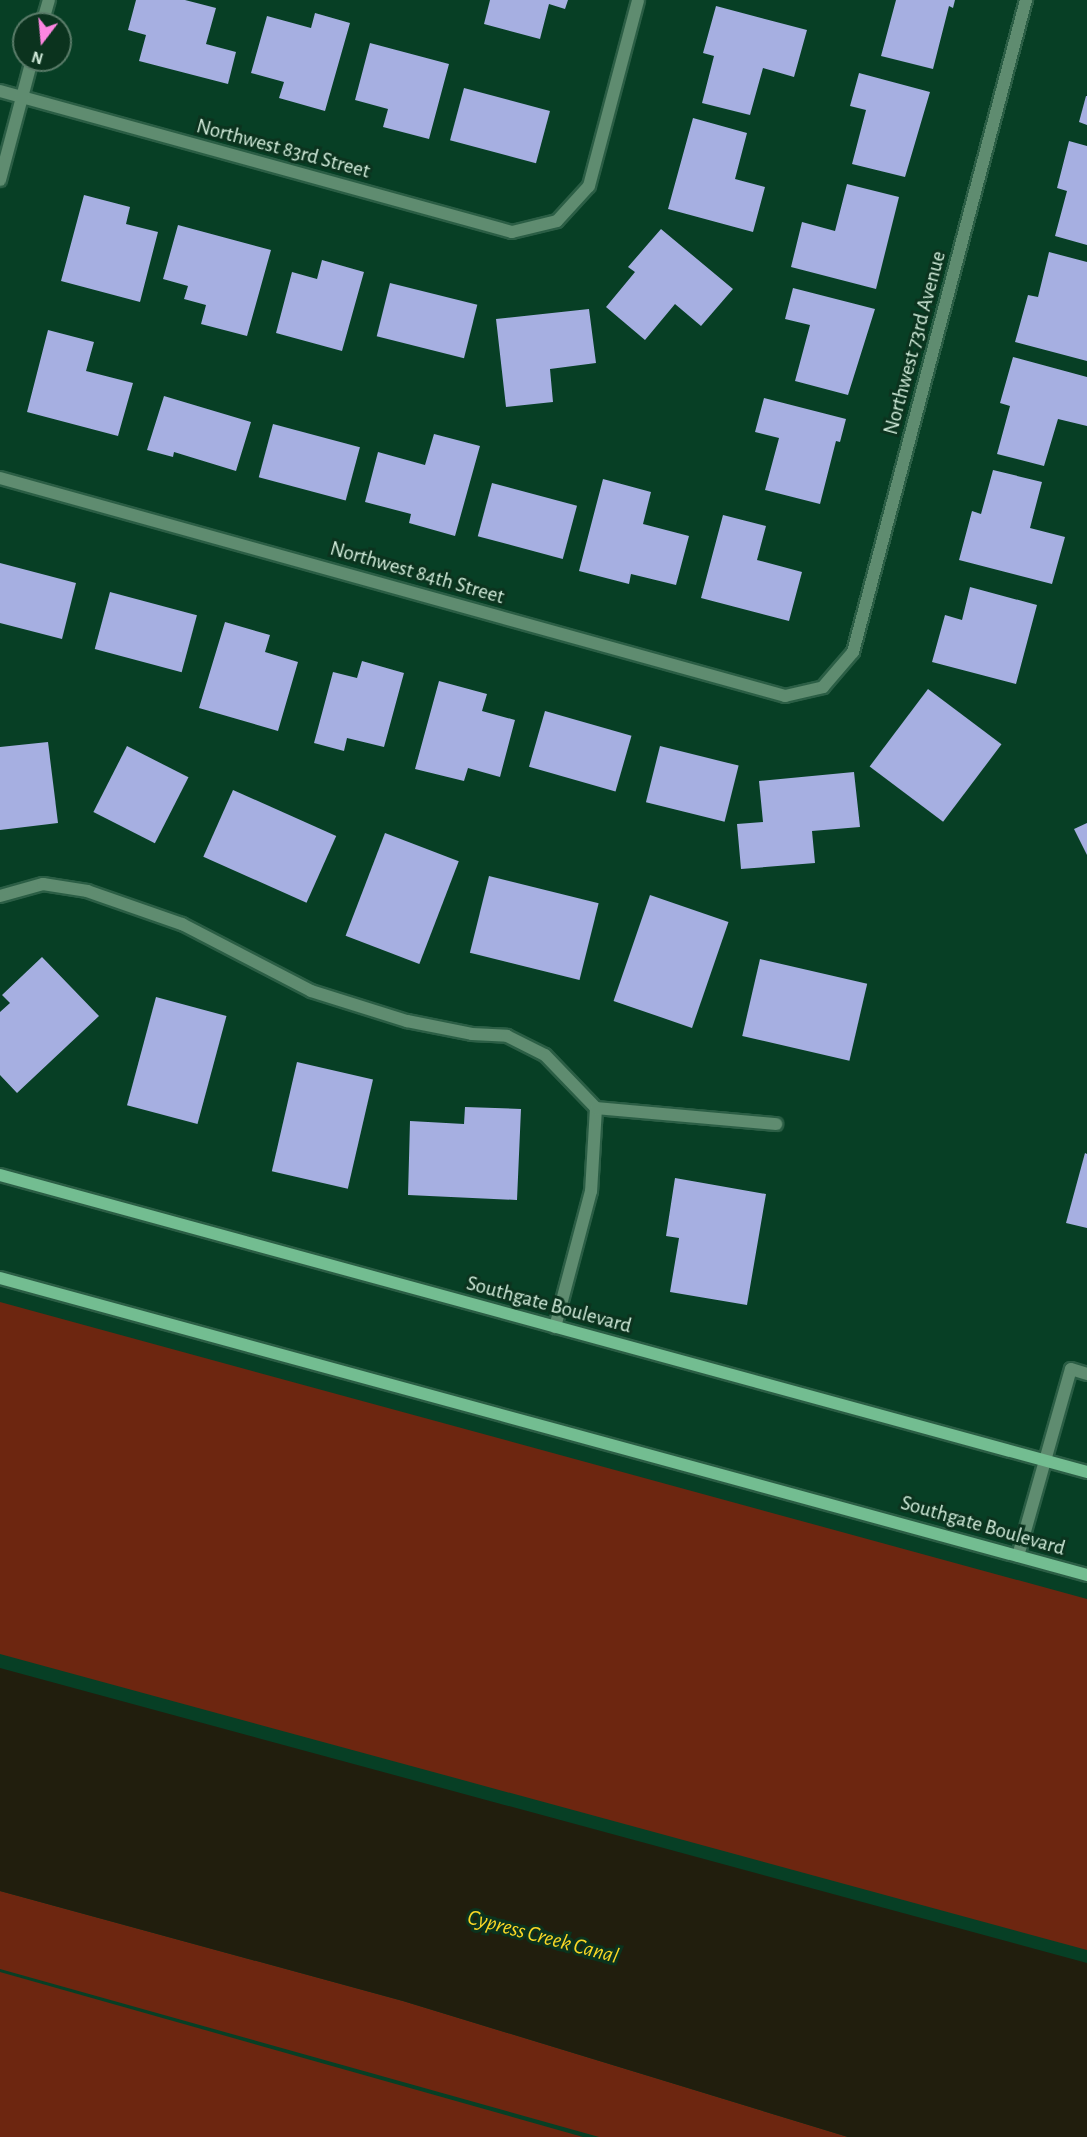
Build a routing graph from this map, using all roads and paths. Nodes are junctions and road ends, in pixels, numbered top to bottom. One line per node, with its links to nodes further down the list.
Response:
1 (638, 0): 5 (street, Northwest 83rd Street)
2 (1026, 0): 8 (street, Northwest 73rd Avenue)
3 (28, 72): 5 (street)
4 (0, 91): 5 (street, Northwest 83rd Street)
5 (21, 97): 6 (street)
6 (0, 180)
7 (0, 478): 8 (street, Northwest 84th Street)
8 (824, 687)
9 (0, 896): 10 (street)
10 (596, 1108): 11 (street); 14 (street)
11 (776, 1124)
12 (0, 1175): 14 (main road, Southgate Boulevard)
13 (0, 1278): 18 (main road, Southgate Boulevard)
14 (555, 1327): 16 (main road, Southgate Boulevard)
15 (1087, 1374): 16 (street)
16 (1046, 1461): 17 (main road, Southgate Boulevard); 18 (street)
17 (1087, 1472)
18 (1018, 1556): 19 (main road, Southgate Boulevard)
19 (1087, 1575)

